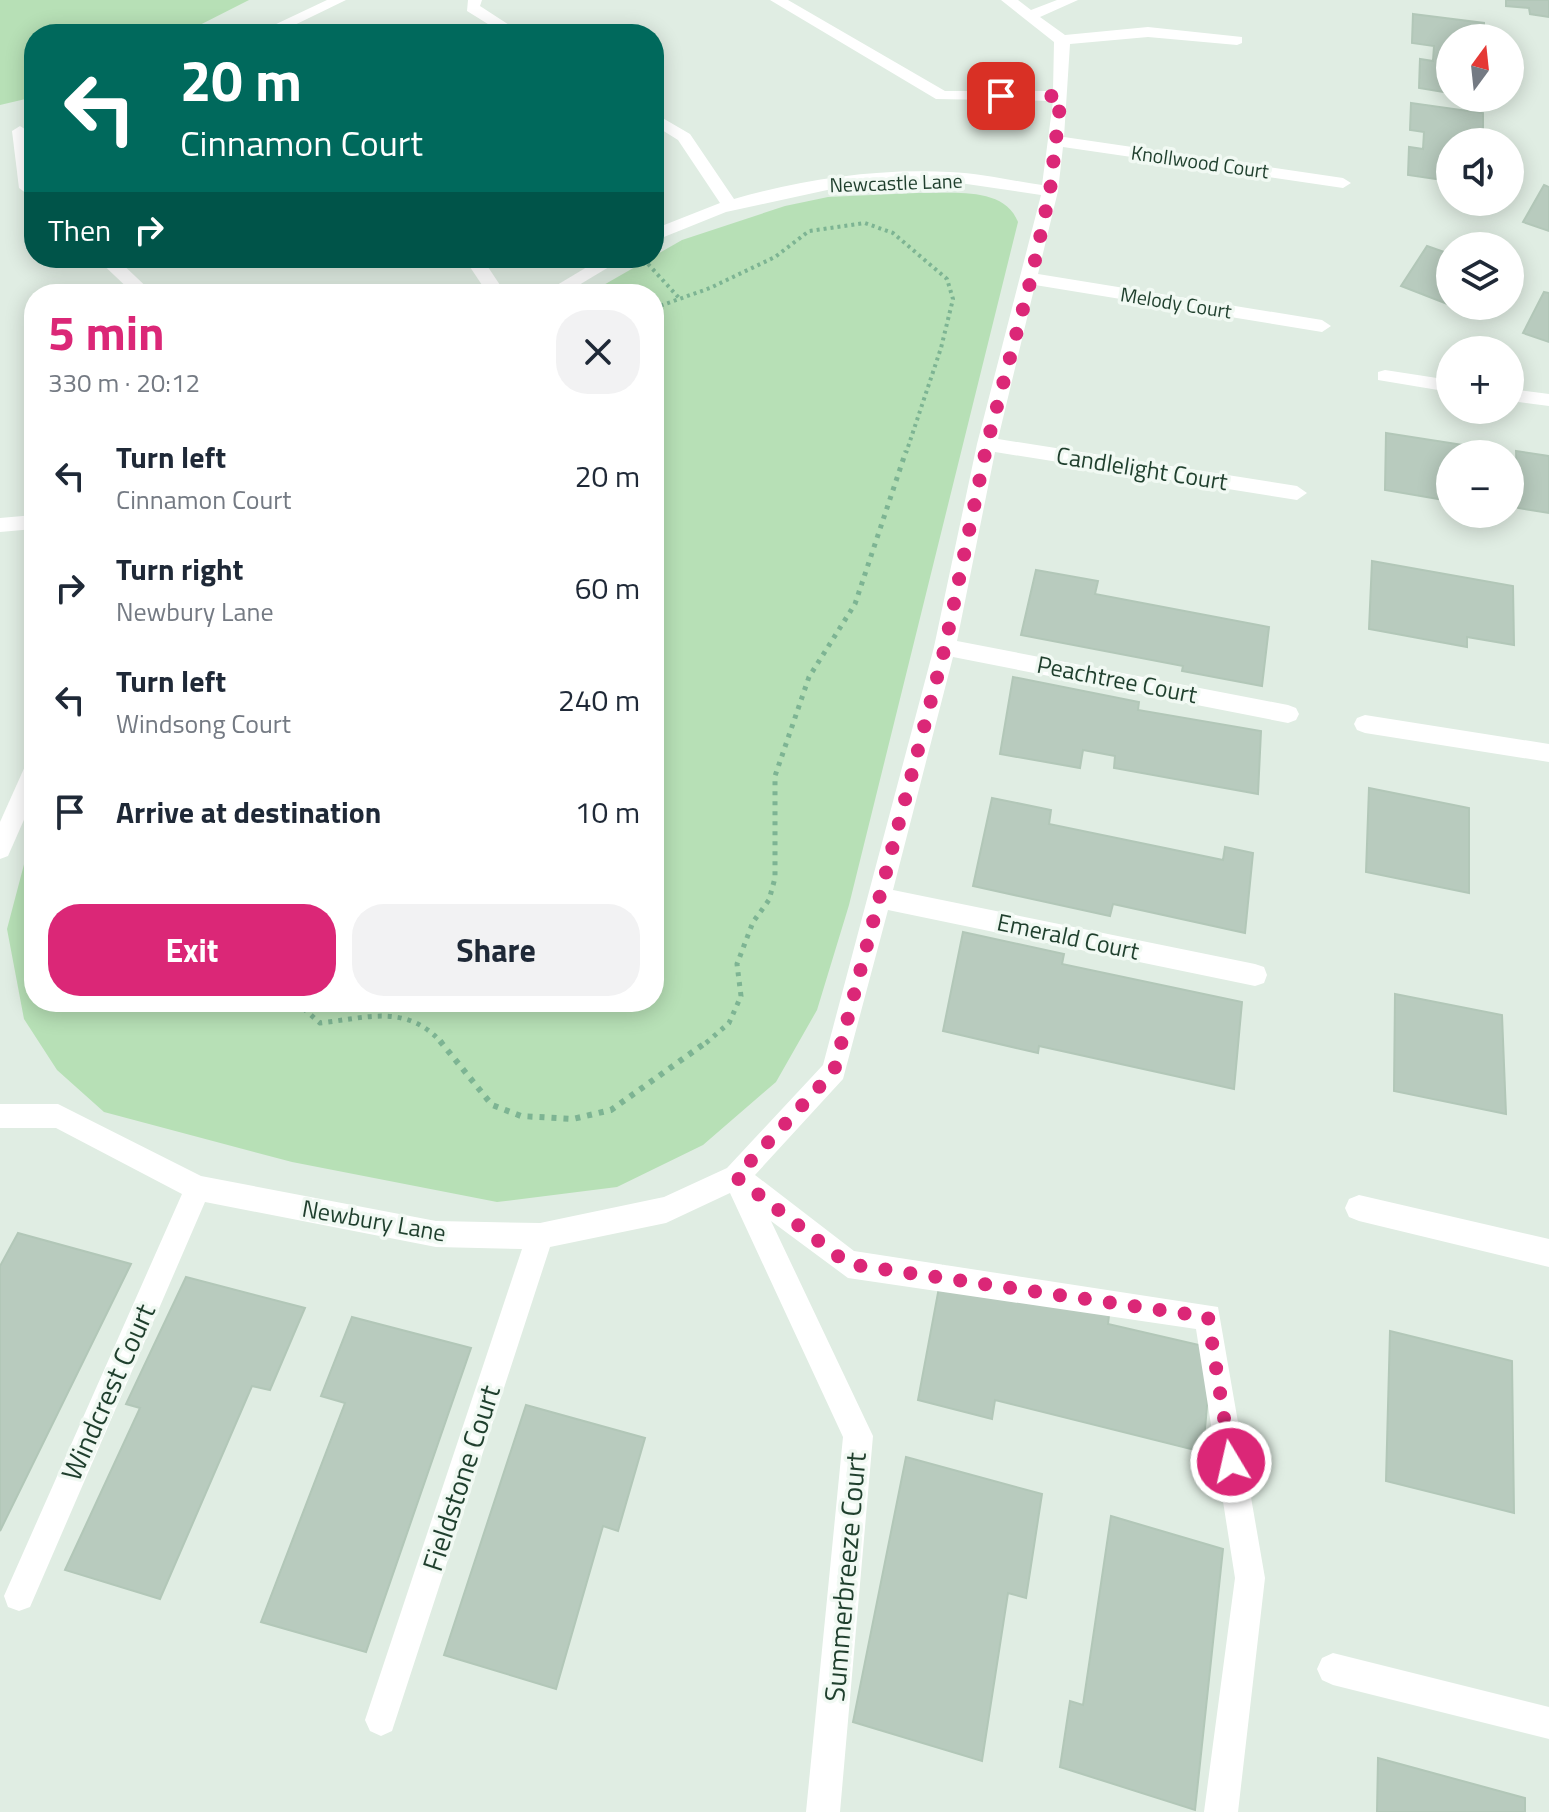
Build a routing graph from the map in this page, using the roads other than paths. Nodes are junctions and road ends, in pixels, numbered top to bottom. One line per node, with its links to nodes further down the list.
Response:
1 (339, 0): 7 (street)
2 (475, 0): 8 (street)
3 (777, 0): 11 (street)
4 (1008, 0): 6 (street)
5 (1071, 0): 6 (street)
6 (1031, 15): 9 (street)
7 (285, 24)
8 (498, 24)
9 (1062, 40): 10 (street); 11 (street, Newbury Lane)
10 (1237, 40)
11 (1061, 96): 15 (street, Newbury Lane)
12 (664, 124): 18 (street)
13 (24, 130): 14 (street)
14 (0, 135)
15 (1056, 141): 16 (street, Knollwood Court); 17 (street, Newbury Lane)
16 (1343, 183)
17 (1050, 191): 18 (street, Newcastle Lane); 22 (street, Newbury Lane)
18 (730, 205): 19 (street, Newcastle Lane)
19 (664, 231)
20 (116, 268): 23 (street)
21 (597, 268): 24 (street)
22 (1031, 279): 25 (street, Melody Court); 30 (street, Newbury Lane)
23 (134, 284)
24 (569, 284)
25 (1322, 326)
26 (1385, 376): 27 (street)
27 (1436, 384)
28 (1524, 397): 29 (street)
29 (1549, 400)
30 (987, 444): 31 (street, Candlelight Court); 34 (street, Newbury Lane)
31 (1297, 493)
32 (24, 523): 33 (street)
33 (0, 525)
34 (945, 647): 35 (street, Peachtree Court); 41 (street, Newbury Lane)
35 (1288, 714)
36 (1365, 724): 37 (street)
37 (1549, 753)
38 (24, 789): 39 (street)
39 (6, 822): 40 (street)
40 (0, 849)
41 (880, 898): 42 (street, Emerald Court); 44 (street, Newbury Lane)
42 (1255, 975)
43 (0, 1116): 45 (street, Newbury Lane)
44 (736, 1177): 47 (street, Newbury Lane); 53 (street, Summerbreeze Court); 54 (street)
45 (198, 1188): 47 (street, Newbury Lane); 49 (street, Windcrest Court)
46 (1359, 1208): 48 (street)
47 (540, 1236): 51 (street, Fieldstone Court)
48 (1549, 1253)
49 (19, 1596)
50 (1333, 1669): 52 (street)
51 (381, 1720)
52 (1549, 1723)
53 (823, 1812)
54 (1221, 1812)

